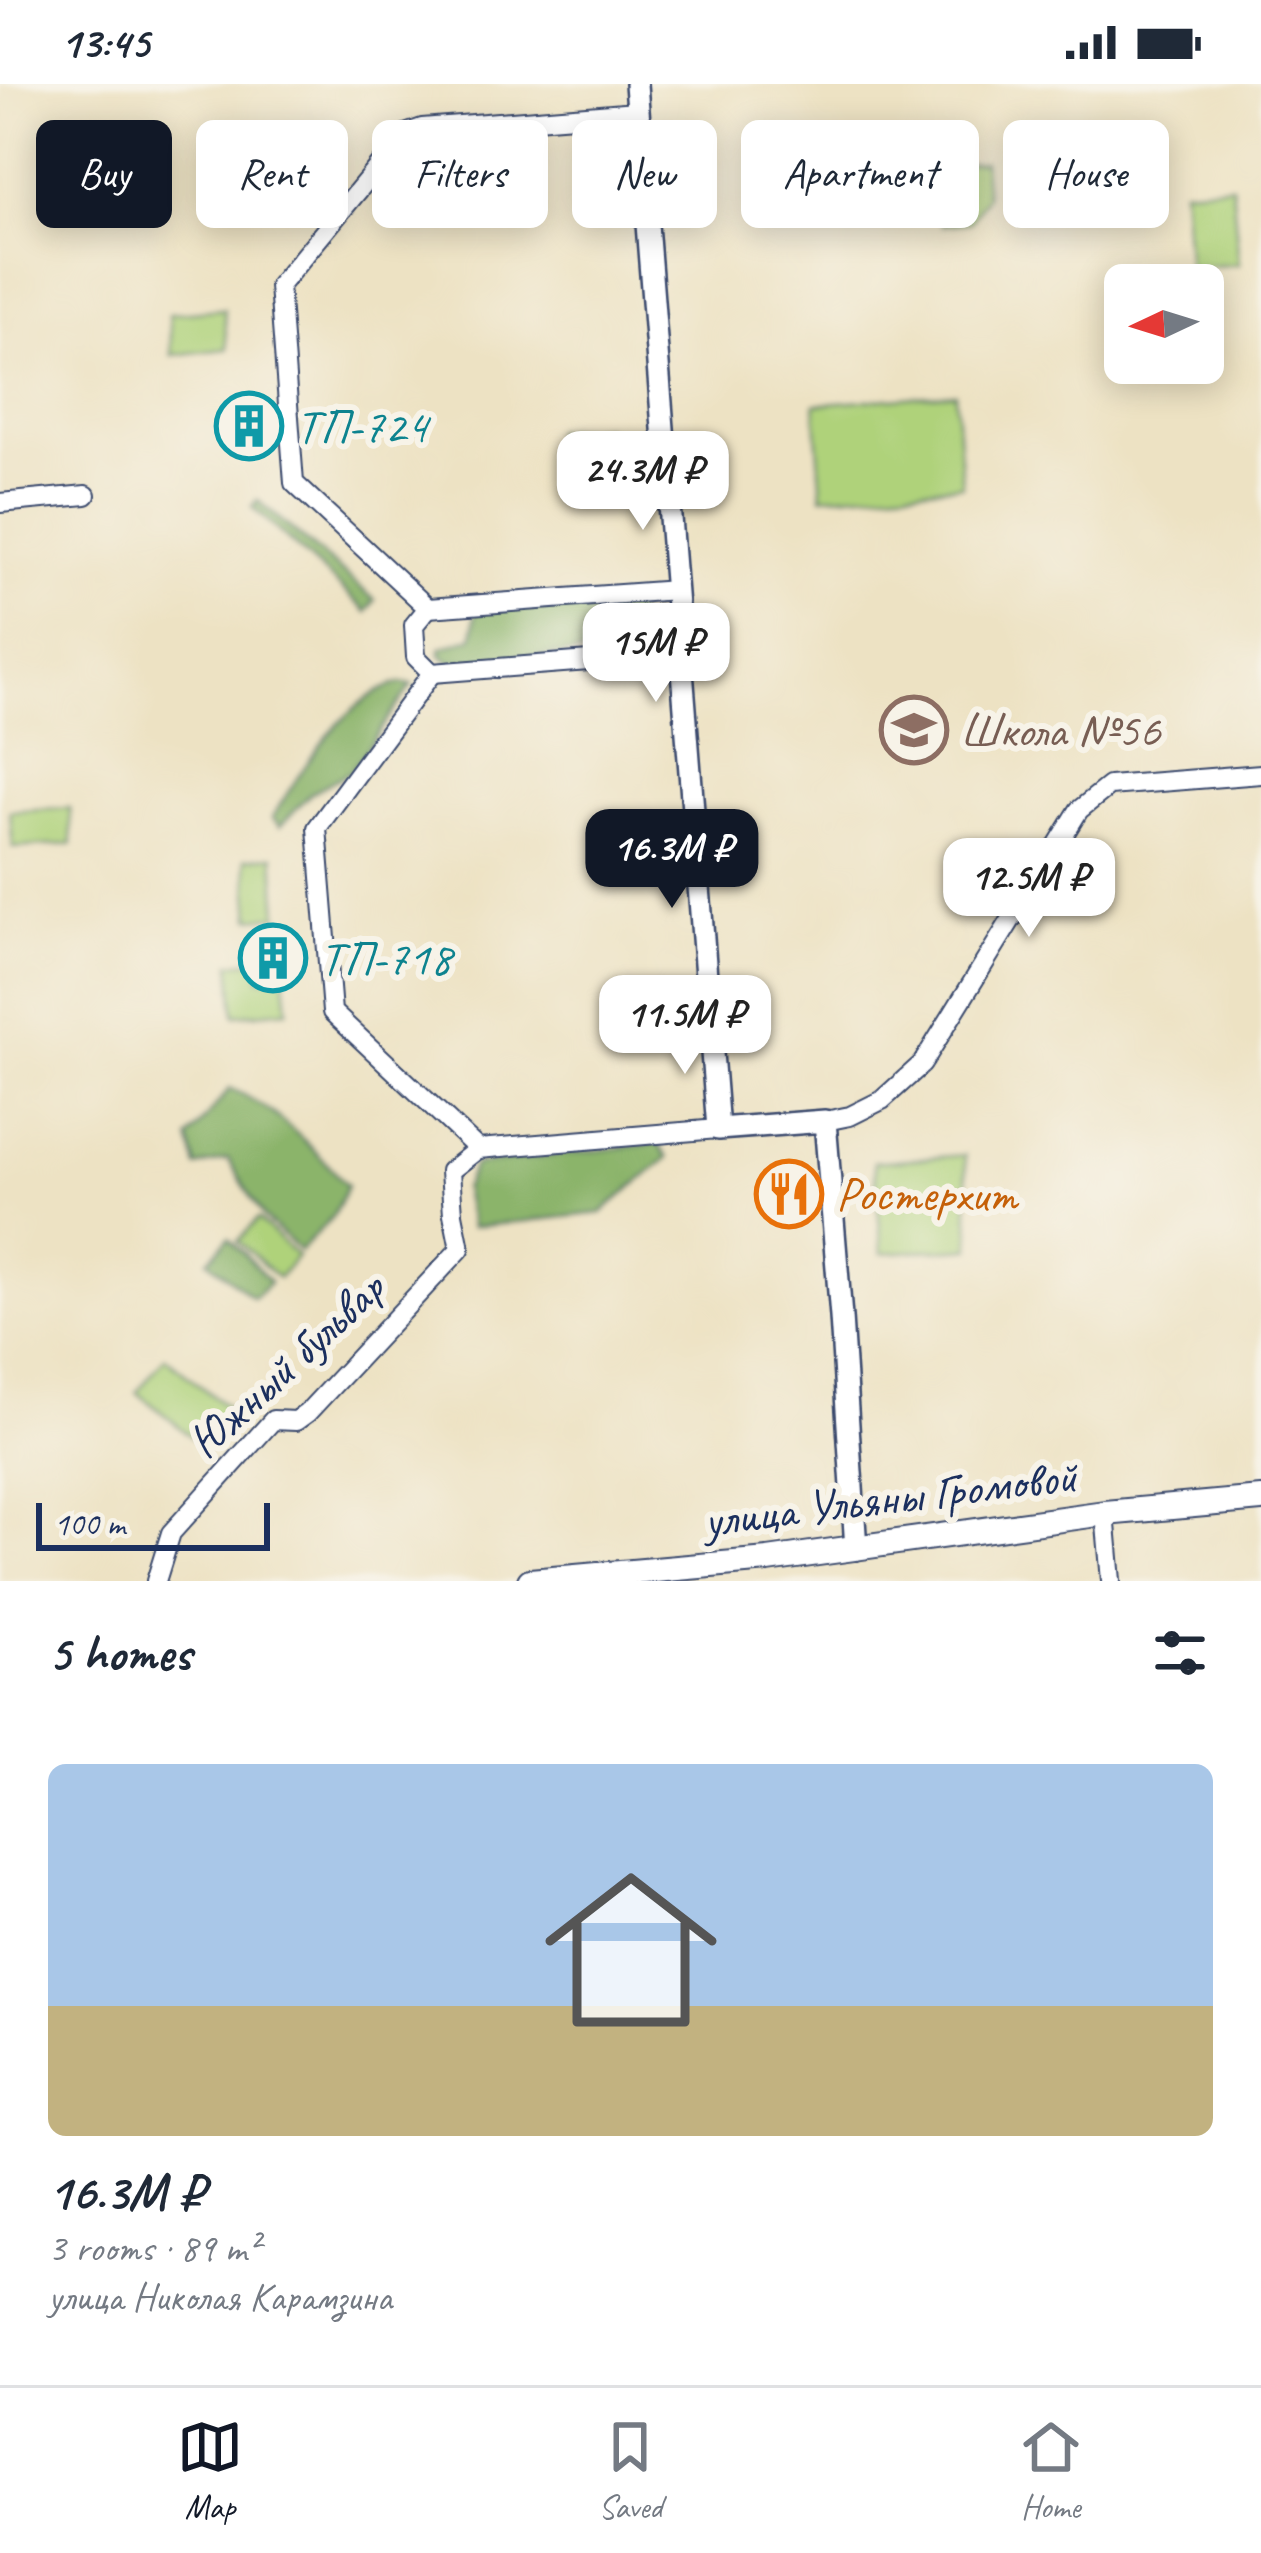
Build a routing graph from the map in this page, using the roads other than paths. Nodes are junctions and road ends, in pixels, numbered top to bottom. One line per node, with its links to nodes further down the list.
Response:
1 (635, 84): 2 (street)
2 (638, 111): 5 (street); 6 (street)
3 (86, 495): 4 (street)
4 (0, 503)
5 (676, 590): 6 (street); 7 (street)
6 (428, 608): 8 (street)
7 (680, 653): 8 (street); 11 (street)
8 (432, 674): 12 (street)
9 (1261, 774): 10 (street)
10 (825, 1121): 11 (street); 15 (street)
11 (718, 1129): 12 (street)
12 (478, 1148): 16 (street, Южный бульвар)
13 (1261, 1499): 14 (main road, улица Ульяны Громовой)
14 (1105, 1513): 15 (main road, улица Ульяны Громовой); 18 (street)
15 (856, 1549): 17 (main road, улица Ульяны Громовой)
16 (156, 1581)
17 (530, 1581)
18 (1112, 1581)

